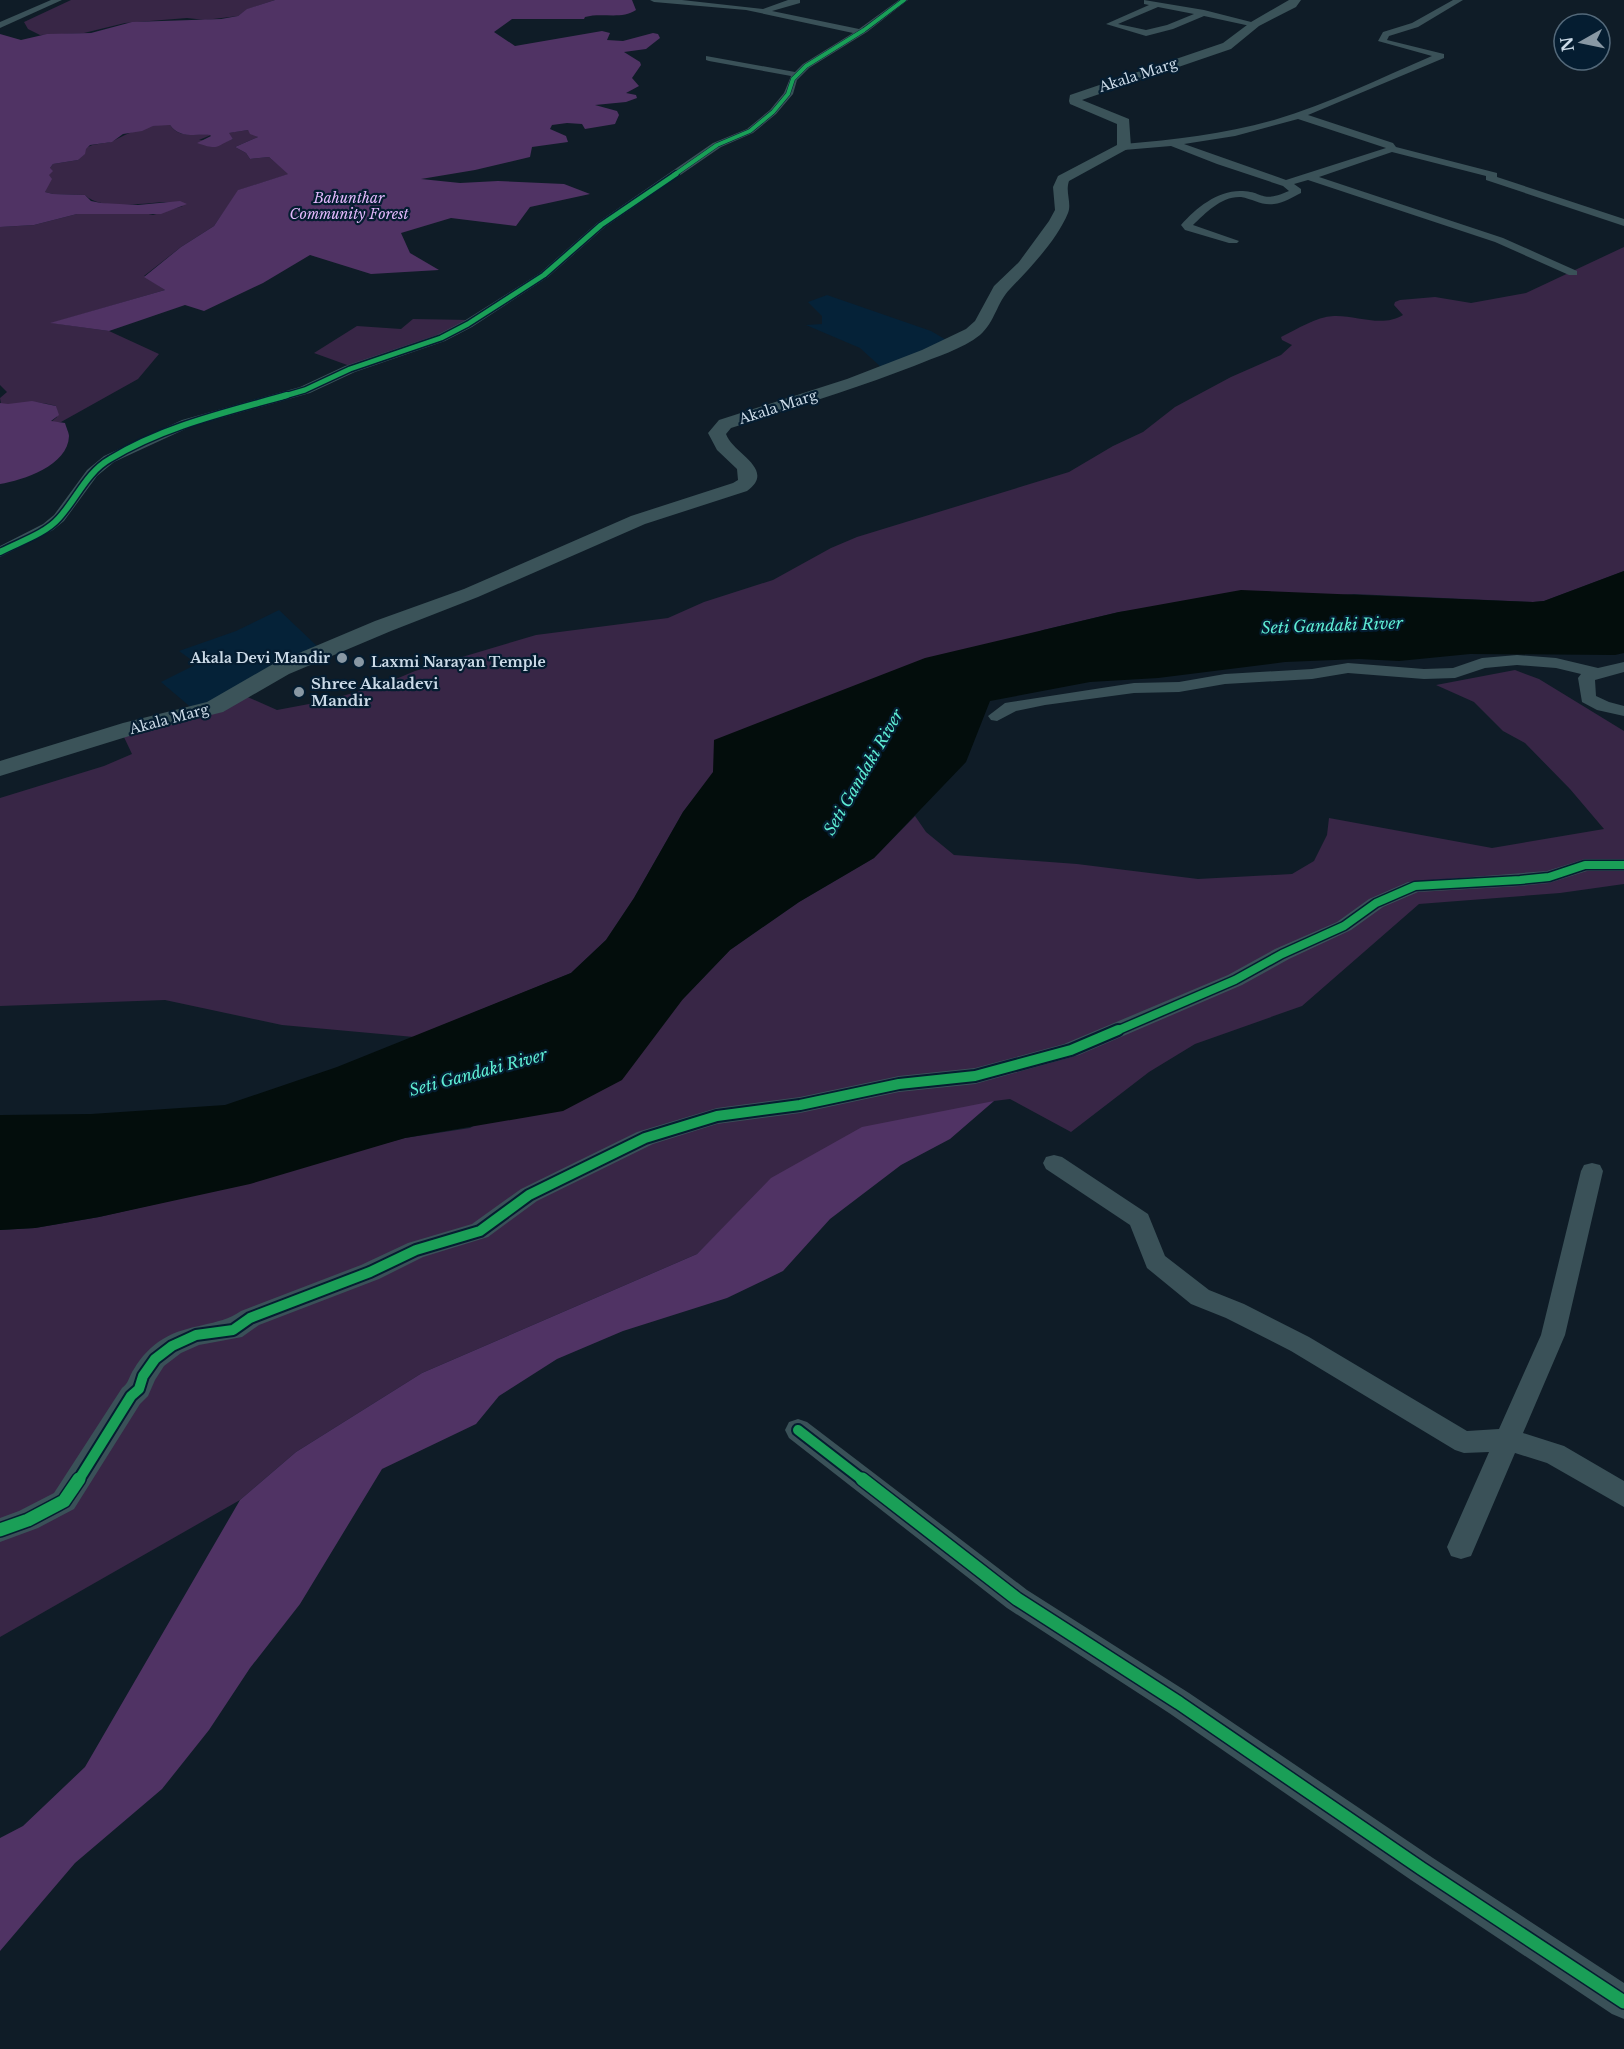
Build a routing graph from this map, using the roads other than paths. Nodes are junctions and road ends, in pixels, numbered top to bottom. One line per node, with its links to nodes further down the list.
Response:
1 (57, 0): 13 (street)
2 (654, 0): 8 (street)
3 (792, 0): 10 (street)
4 (904, 0): 14 (street)
5 (1136, 0): 9 (street)
6 (1295, 0): 12 (main road, Akala Marg)
7 (1460, 0): 17 (street)
8 (716, 2): 10 (street)
9 (1158, 4): 11 (street); 11 (street)
10 (763, 11): 14 (street)
11 (1204, 14): 12 (street)
12 (1255, 24): 19 (main road, Akala Marg)
13 (0, 25)
14 (860, 32): 16 (street)
15 (709, 58): 16 (street)
16 (798, 75): 26 (street)
17 (1300, 116): 18 (street); 20 (street)
18 (1174, 144): 19 (street); 22 (street)
19 (1124, 147): 31 (main road, Akala Marg)
20 (1392, 149): 21 (street); 23 (street)
21 (1309, 177): 22 (street); 25 (street)
22 (1285, 183): 24 (street)
23 (1624, 223)
24 (1233, 241)
25 (1573, 273)
26 (0, 552)
27 (1624, 667): 28 (street)
28 (1598, 673): 29 (street); 30 (street)
29 (1624, 711)
30 (997, 716)
31 (0, 768)
32 (1624, 865): 38 (street)
33 (1054, 1163): 36 (street)
34 (1592, 1171): 36 (street)
35 (798, 1430): 40 (street)
36 (1508, 1440): 37 (street); 39 (street)
37 (1624, 1495)
38 (0, 1530)
39 (1461, 1547)
40 (1624, 2002)

